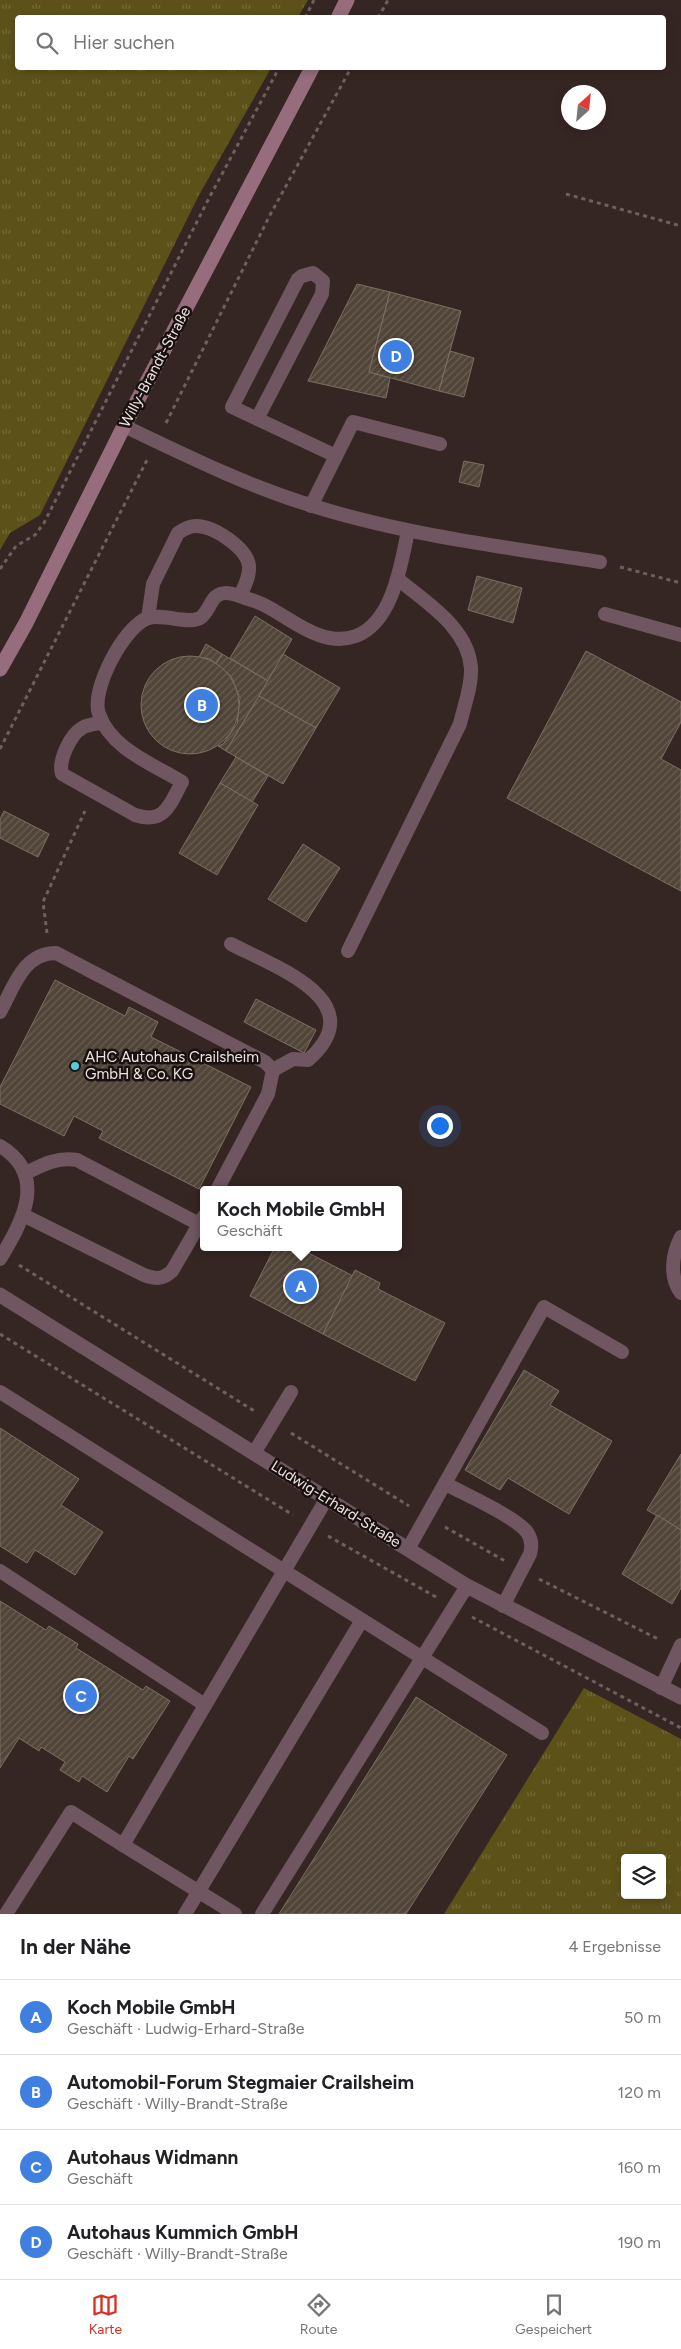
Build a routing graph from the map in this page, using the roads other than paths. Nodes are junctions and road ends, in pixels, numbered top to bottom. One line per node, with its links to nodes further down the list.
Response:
1 (347, 0): 2 (main road)
2 (340, 15)
3 (311, 70): 5 (main road, Willy-Brandt-Straße)
4 (257, 419): 4 (lane); 7 (lane)
5 (124, 426): 8 (lane); 16 (main road, Willy-Brandt-Straße)
6 (440, 444): 7 (lane)
7 (336, 456): 8 (lane)
8 (311, 506): 9 (lane)
9 (408, 531): 10 (lane); 11 (lane)
10 (600, 562)
11 (398, 579): 12 (lane); 19 (lane)
12 (240, 596): 14 (lane); 14 (lane)
13 (605, 614): 15 (lane)
14 (148, 618): 17 (lane)
15 (681, 635)
16 (0, 669)
17 (102, 723): 17 (lane)
18 (230, 944): 21 (lane)
19 (348, 951)
20 (0, 1012): 21 (lane)
21 (273, 1070): 24 (lane)
22 (0, 1146): 23 (lane)
23 (26, 1173): 25 (lane); 26 (lane)
24 (220, 1186)
25 (23, 1215): 27 (lane); 29 (lane)
26 (200, 1220)
27 (200, 1222)
28 (681, 1237): 30 (lane)
29 (1, 1257)
30 (681, 1293)
31 (0, 1295): 35 (street, Ludwig-Erhard-Straße)
32 (622, 1352): 36 (lane)
33 (0, 1392): 40 (lane)
34 (292, 1392): 35 (lane)
35 (254, 1453): 37 (street, Ludwig-Erhard-Straße)
36 (446, 1484): 38 (lane); 42 (lane)
37 (327, 1498): 38 (street, Ludwig-Erhard-Straße); 40 (lane)
38 (408, 1549): 41 (street, Ludwig-Erhard-Straße)
39 (0, 1571): 48 (lane)
40 (284, 1572): 43 (lane); 48 (lane)
41 (467, 1586): 42 (street, Ludwig-Erhard-Straße); 45 (lane)
42 (503, 1606): 46 (street, Ludwig-Erhard-Straße)
43 (362, 1620): 45 (lane); 51 (lane)
44 (680, 1647): 46 (lane)
45 (423, 1659): 49 (lane); 55 (lane)
46 (661, 1688): 47 (street, Ludwig-Erhard-Straße)
47 (681, 1697)
48 (205, 1705): 50 (lane)
49 (542, 1733)
50 (123, 1845): 51 (lane); 52 (lane)
51 (199, 1892): 53 (lane); 54 (lane)
52 (6, 1914)
53 (185, 1914)
54 (236, 1914)
55 (262, 1914)

